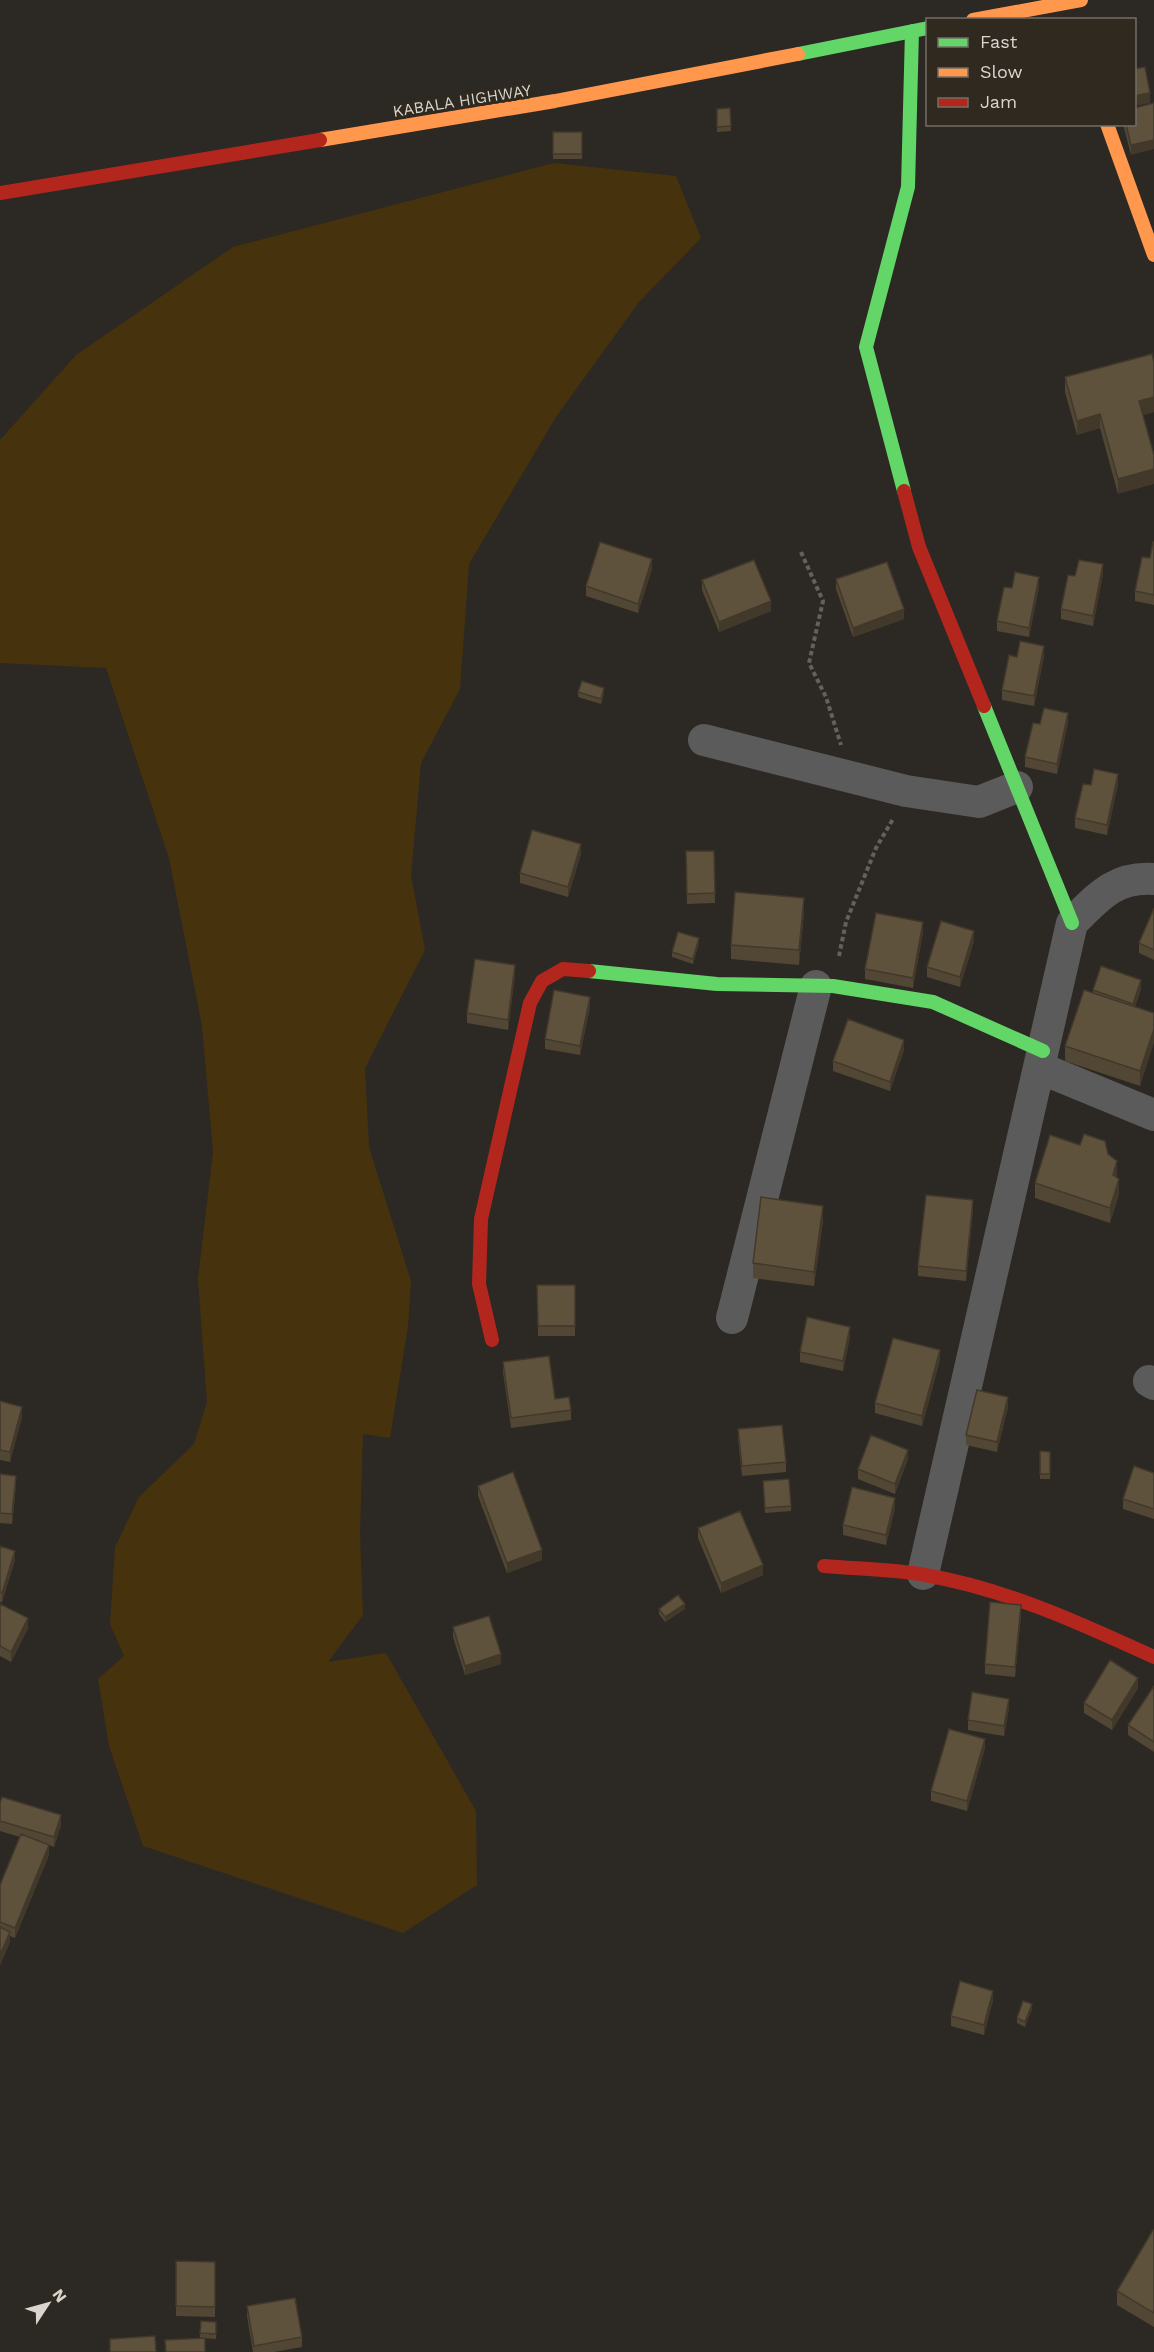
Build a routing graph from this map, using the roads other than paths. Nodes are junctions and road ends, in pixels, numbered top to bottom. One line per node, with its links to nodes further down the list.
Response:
1 (1081, 0): 2 (street)
2 (1047, 13): 3 (street)
3 (994, 18)
4 (926, 28): 5 (street, KABALA HIGHWAY)
5 (912, 32): 7 (street, KABALA HIGHWAY); 11 (street)
6 (1108, 126): 8 (street)
7 (0, 193)
8 (1148, 218): 9 (street)
9 (1154, 255)
10 (704, 740): 11 (street)
11 (1017, 787): 13 (street)
12 (1154, 879): 13 (street)
13 (1072, 923): 15 (street)
14 (824, 986): 15 (street); 17 (street); 18 (street)
15 (1042, 1060): 16 (street); 20 (street)
16 (1154, 1115)
17 (732, 1318)
18 (492, 1340)
19 (824, 1566): 20 (street)
20 (923, 1574): 21 (street)
21 (1154, 1657)

